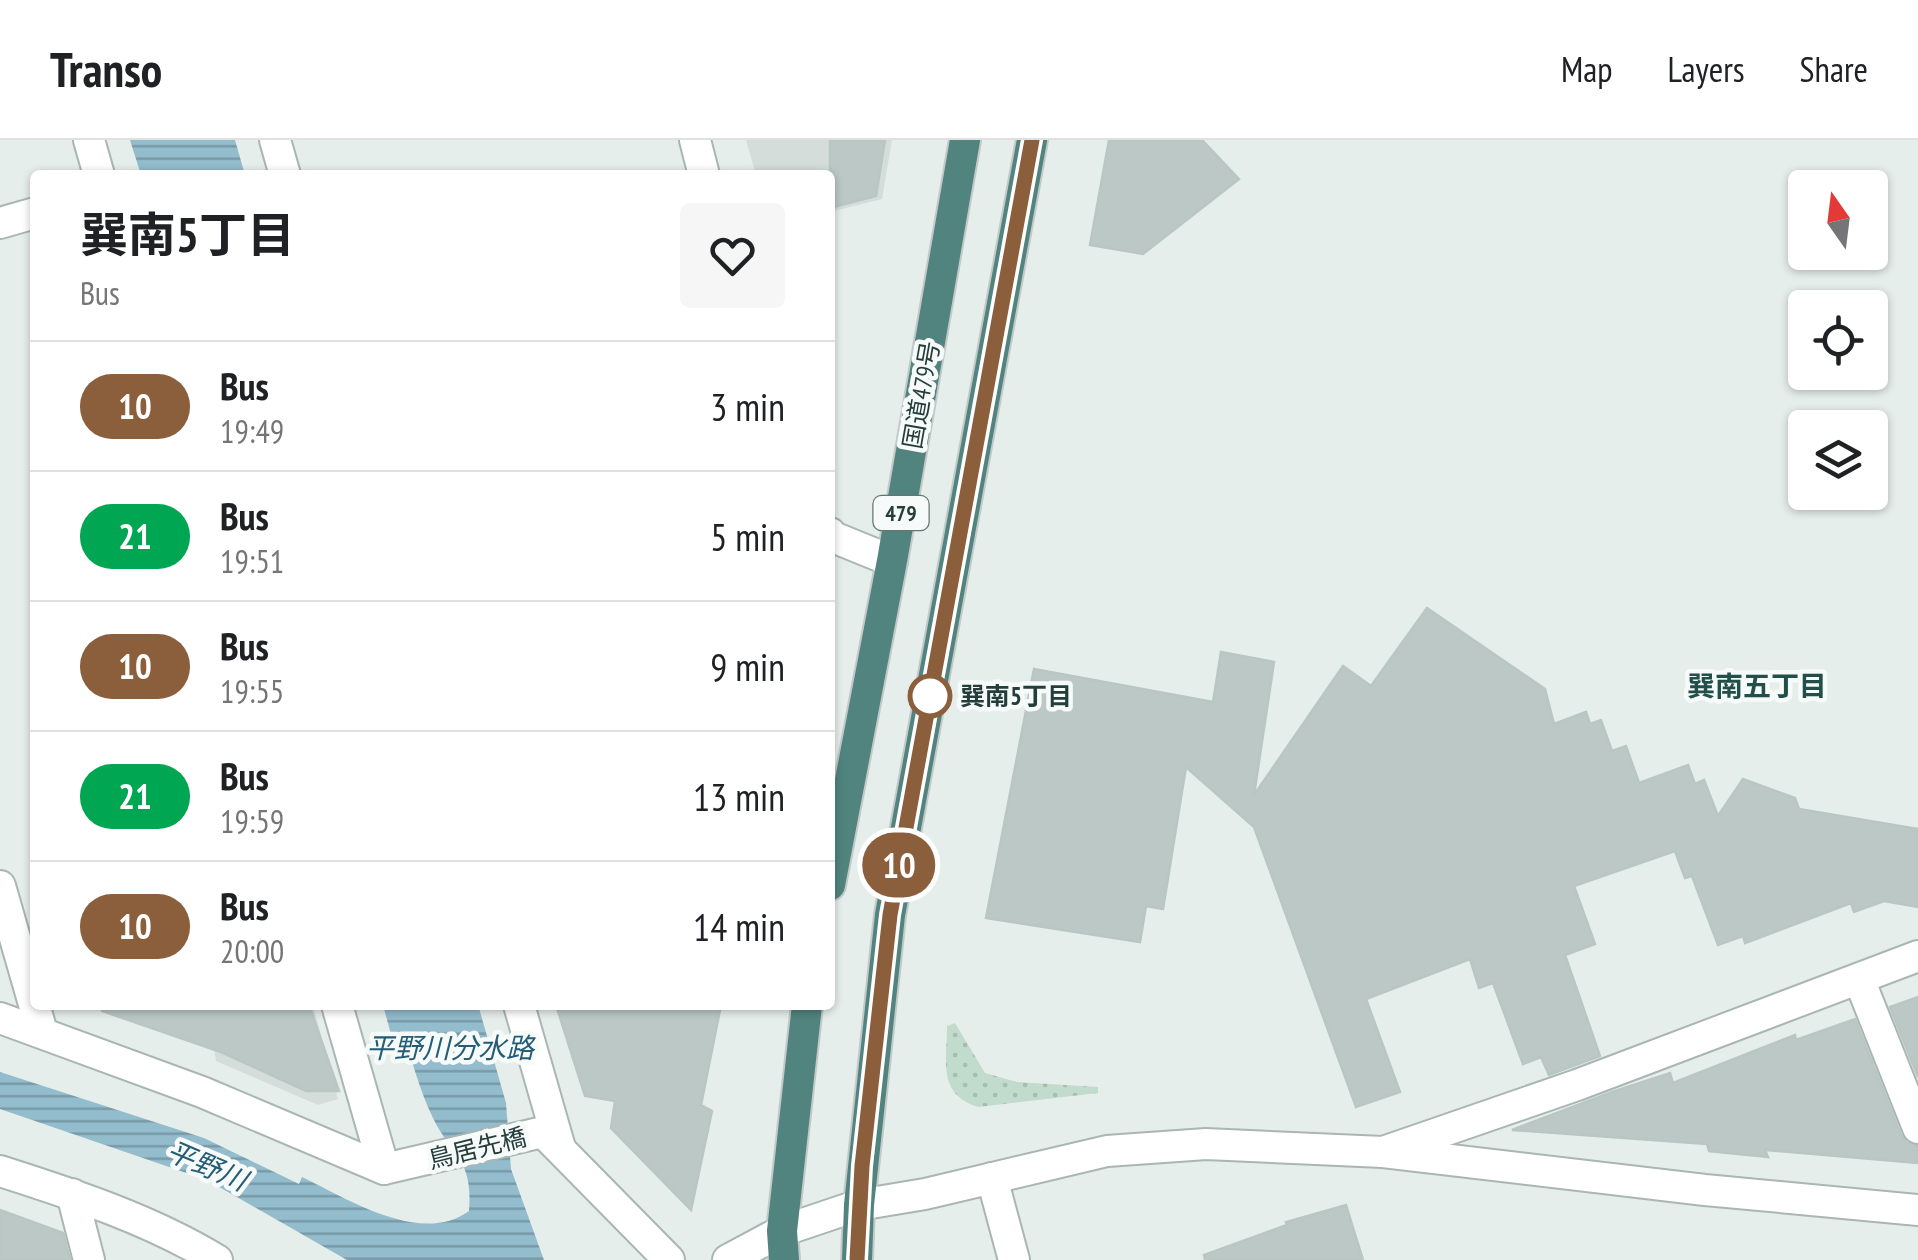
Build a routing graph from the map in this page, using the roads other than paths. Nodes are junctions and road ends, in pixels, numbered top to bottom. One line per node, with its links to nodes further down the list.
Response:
1 (90, 140): 6 (street)
2 (276, 140): 7 (street)
3 (695, 140): 8 (street)
4 (965, 140): 12 (highway, 国道479号 / 479)
5 (1032, 140): 31 (highway, 479)
6 (99, 170)
7 (284, 170)
8 (703, 170)
9 (30, 214): 10 (street)
10 (0, 222)
11 (835, 538): 12 (street)
12 (892, 560): 13 (highway, 国道479号 / 479)
13 (835, 860)
14 (0, 886): 17 (street)
15 (1918, 956): 16 (street)
16 (1859, 978): 24 (street); 26 (street)
17 (30, 990)
18 (36, 1010): 23 (street)
19 (339, 1010): 27 (street)
20 (521, 1010): 25 (street)
21 (806, 1010): 33 (highway)
22 (0, 1018): 23 (street)
23 (42, 1032): 27 (street)
24 (1918, 1128)
25 (551, 1140): 27 (street, 鳥居先橋); 36 (street)
26 (1383, 1152): 29 (street); 32 (street)
27 (397, 1167)
28 (0, 1171): 30 (street)
29 (992, 1178): 31 (street); 39 (street)
30 (72, 1194): 34 (street); 35 (street)
31 (859, 1205): 33 (street); 38 (highway, 479)
32 (1918, 1210)
33 (783, 1245): 37 (street)
34 (89, 1260)
35 (216, 1260)
36 (669, 1260)
37 (728, 1260)
38 (857, 1260)
39 (1014, 1260)

